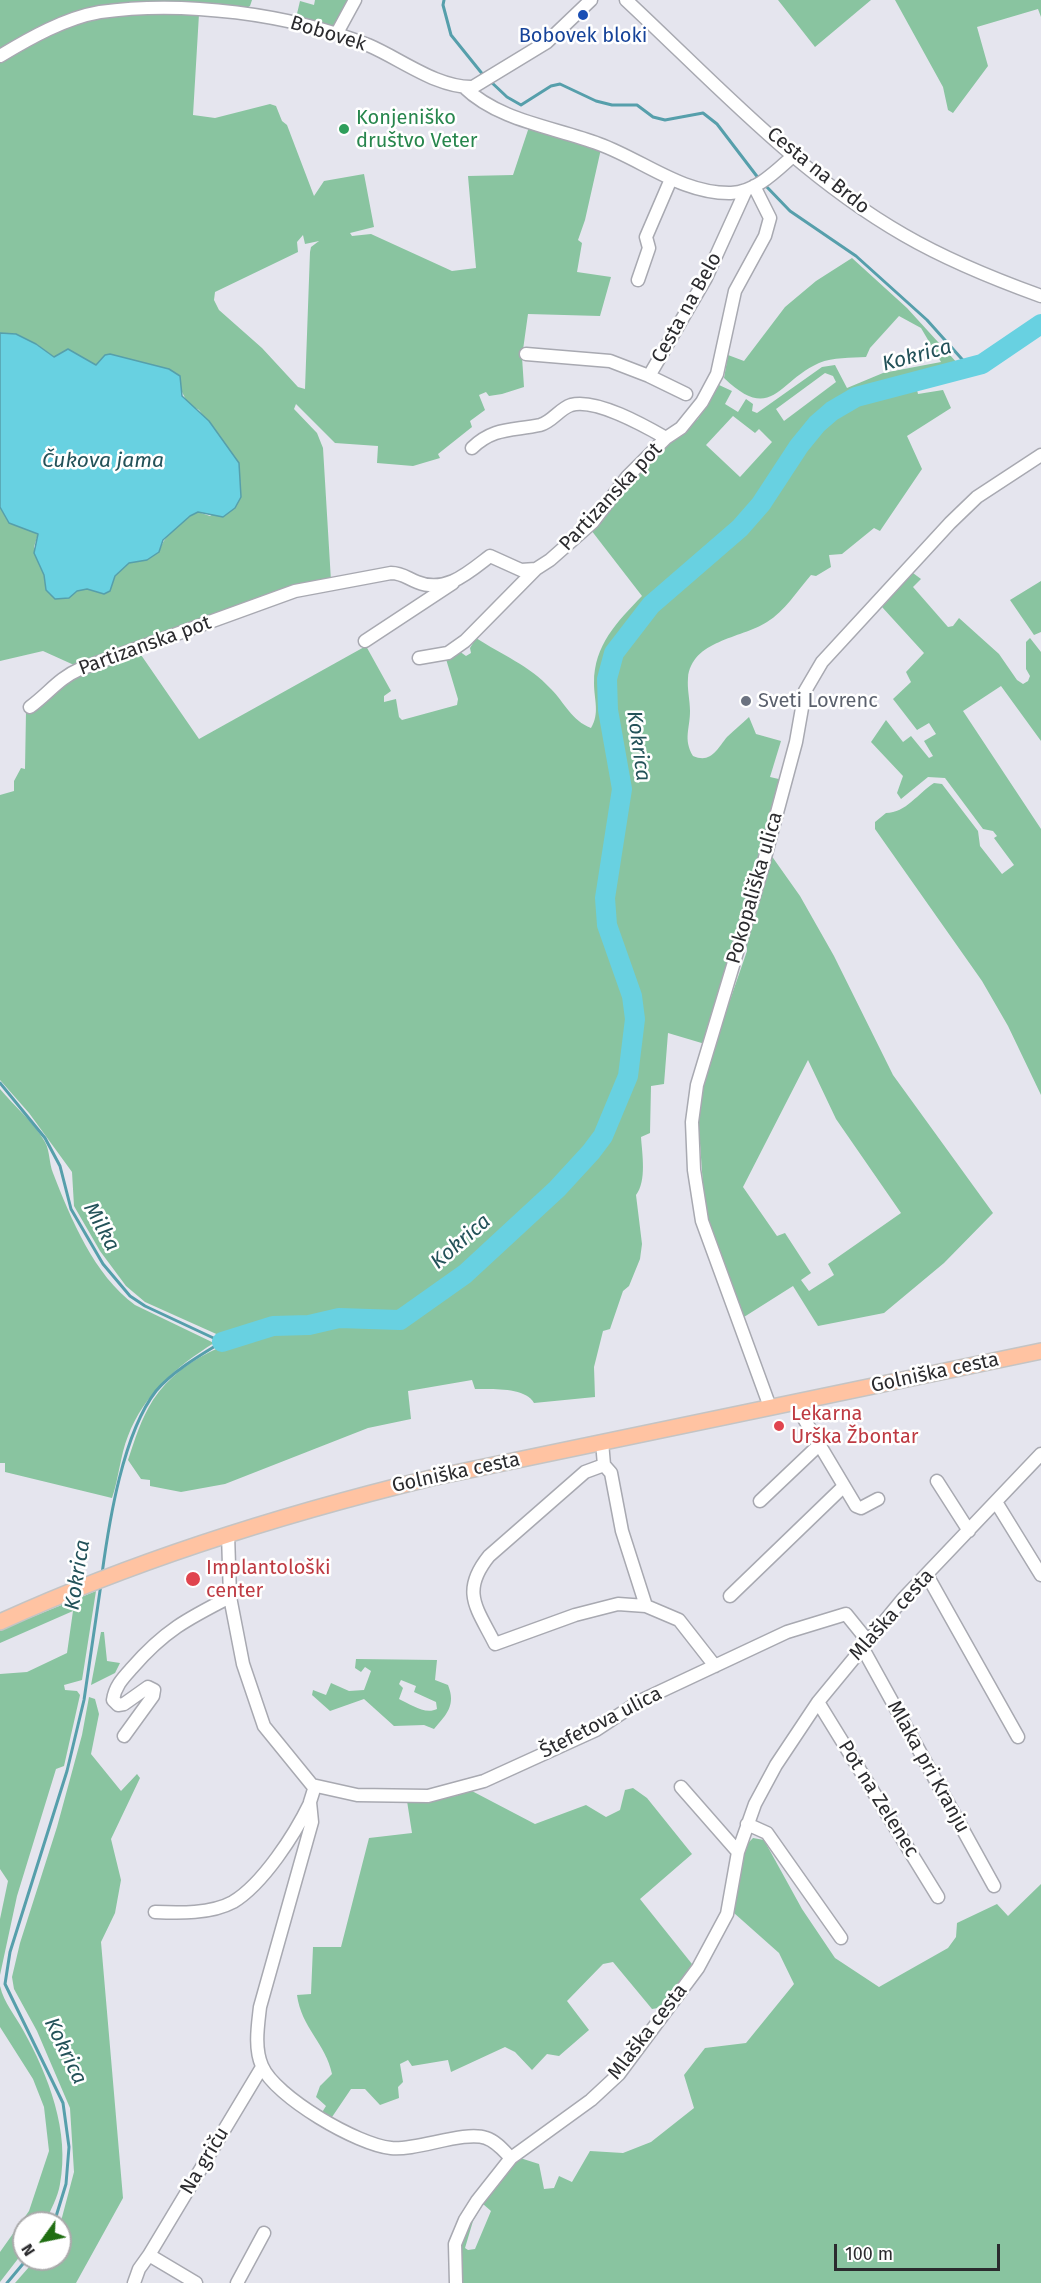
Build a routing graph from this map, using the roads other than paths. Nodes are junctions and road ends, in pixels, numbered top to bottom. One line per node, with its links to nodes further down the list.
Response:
1 (252, 0): 5 (street)
2 (355, 0): 6 (street)
3 (591, 0): 8 (street, Bobovek)
4 (626, 0): 9 (street, Cesta na Brdo)
5 (249, 13): 6 (street, Bobovek); 7 (street, Bobovek)
6 (337, 33): 8 (street, Bobovek)
7 (0, 56)
8 (464, 87): 10 (street)
9 (793, 156): 11 (street); 13 (street, Cesta na Brdo)
10 (671, 179): 11 (street); 12 (street)
11 (750, 188): 15 (street, Cesta na Belo); 17 (street, Partizanska pot)
12 (638, 280)
13 (1041, 296)
14 (526, 354): 15 (street, Cesta na Belo)
15 (649, 376): 16 (street)
16 (686, 394)
17 (666, 438): 18 (street); 20 (street, Partizanska pot)
18 (472, 448)
19 (1041, 455): 27 (street, Pokopališka ulica)
20 (536, 568): 21 (street); 23 (street, Partizanska pot)
21 (454, 582): 22 (street); 24 (street, Partizanska pot)
22 (365, 641)
23 (419, 658)
24 (30, 707)
25 (1041, 1351): 26 (main road, Golniška cesta)
26 (794, 1402): 27 (main road, Golniška cesta); 29 (street)
27 (770, 1407): 28 (main road, Golniška cesta)
28 (602, 1442): 31 (street); 38 (main road, Golniška cesta)
29 (819, 1445): 33 (street); 35 (street)
30 (1041, 1454): 36 (street, Mlaška cesta)
31 (604, 1465): 43 (street); 43 (street)
32 (937, 1481): 37 (street)
33 (843, 1487): 34 (street); 41 (street)
34 (878, 1498)
35 (760, 1501)
36 (996, 1502): 37 (street, Mlaška cesta); 40 (street)
37 (969, 1532): 39 (street, Mlaška cesta)
38 (228, 1534): 42 (street); 44 (main road, Golniška cesta)
39 (927, 1575): 45 (street, Mlaška cesta); 49 (street)
40 (1041, 1575)
41 (730, 1596)
42 (230, 1597): 48 (street); 50 (street)
43 (646, 1606): 46 (street)
44 (0, 1622)
45 (864, 1643): 46 (street, Štefetova ulica); 47 (street, Mlaška cesta); 55 (street, Mlaka pri Kranju)
46 (715, 1666): 50 (street, Štefetova ulica)
47 (818, 1702): 53 (street, Mlaška cesta); 56 (street, Pot na Zelenec)
48 (124, 1736)
49 (1018, 1737)
50 (315, 1786): 52 (street)
51 (681, 1787): 54 (street)
52 (310, 1802): 57 (street); 59 (street)
53 (747, 1824): 54 (street, Mlaška cesta); 58 (street)
54 (738, 1852): 60 (street, Mlaška cesta)
55 (994, 1886)
56 (938, 1897)
57 (155, 1912)
58 (841, 1938)
59 (262, 2067): 60 (street); 62 (street, Na griču)
60 (511, 2158): 66 (street)
61 (264, 2233): 65 (street)
62 (149, 2255): 63 (street, Na griču); 64 (street)
63 (134, 2283)
64 (196, 2283)
65 (237, 2283)
66 (456, 2283)

